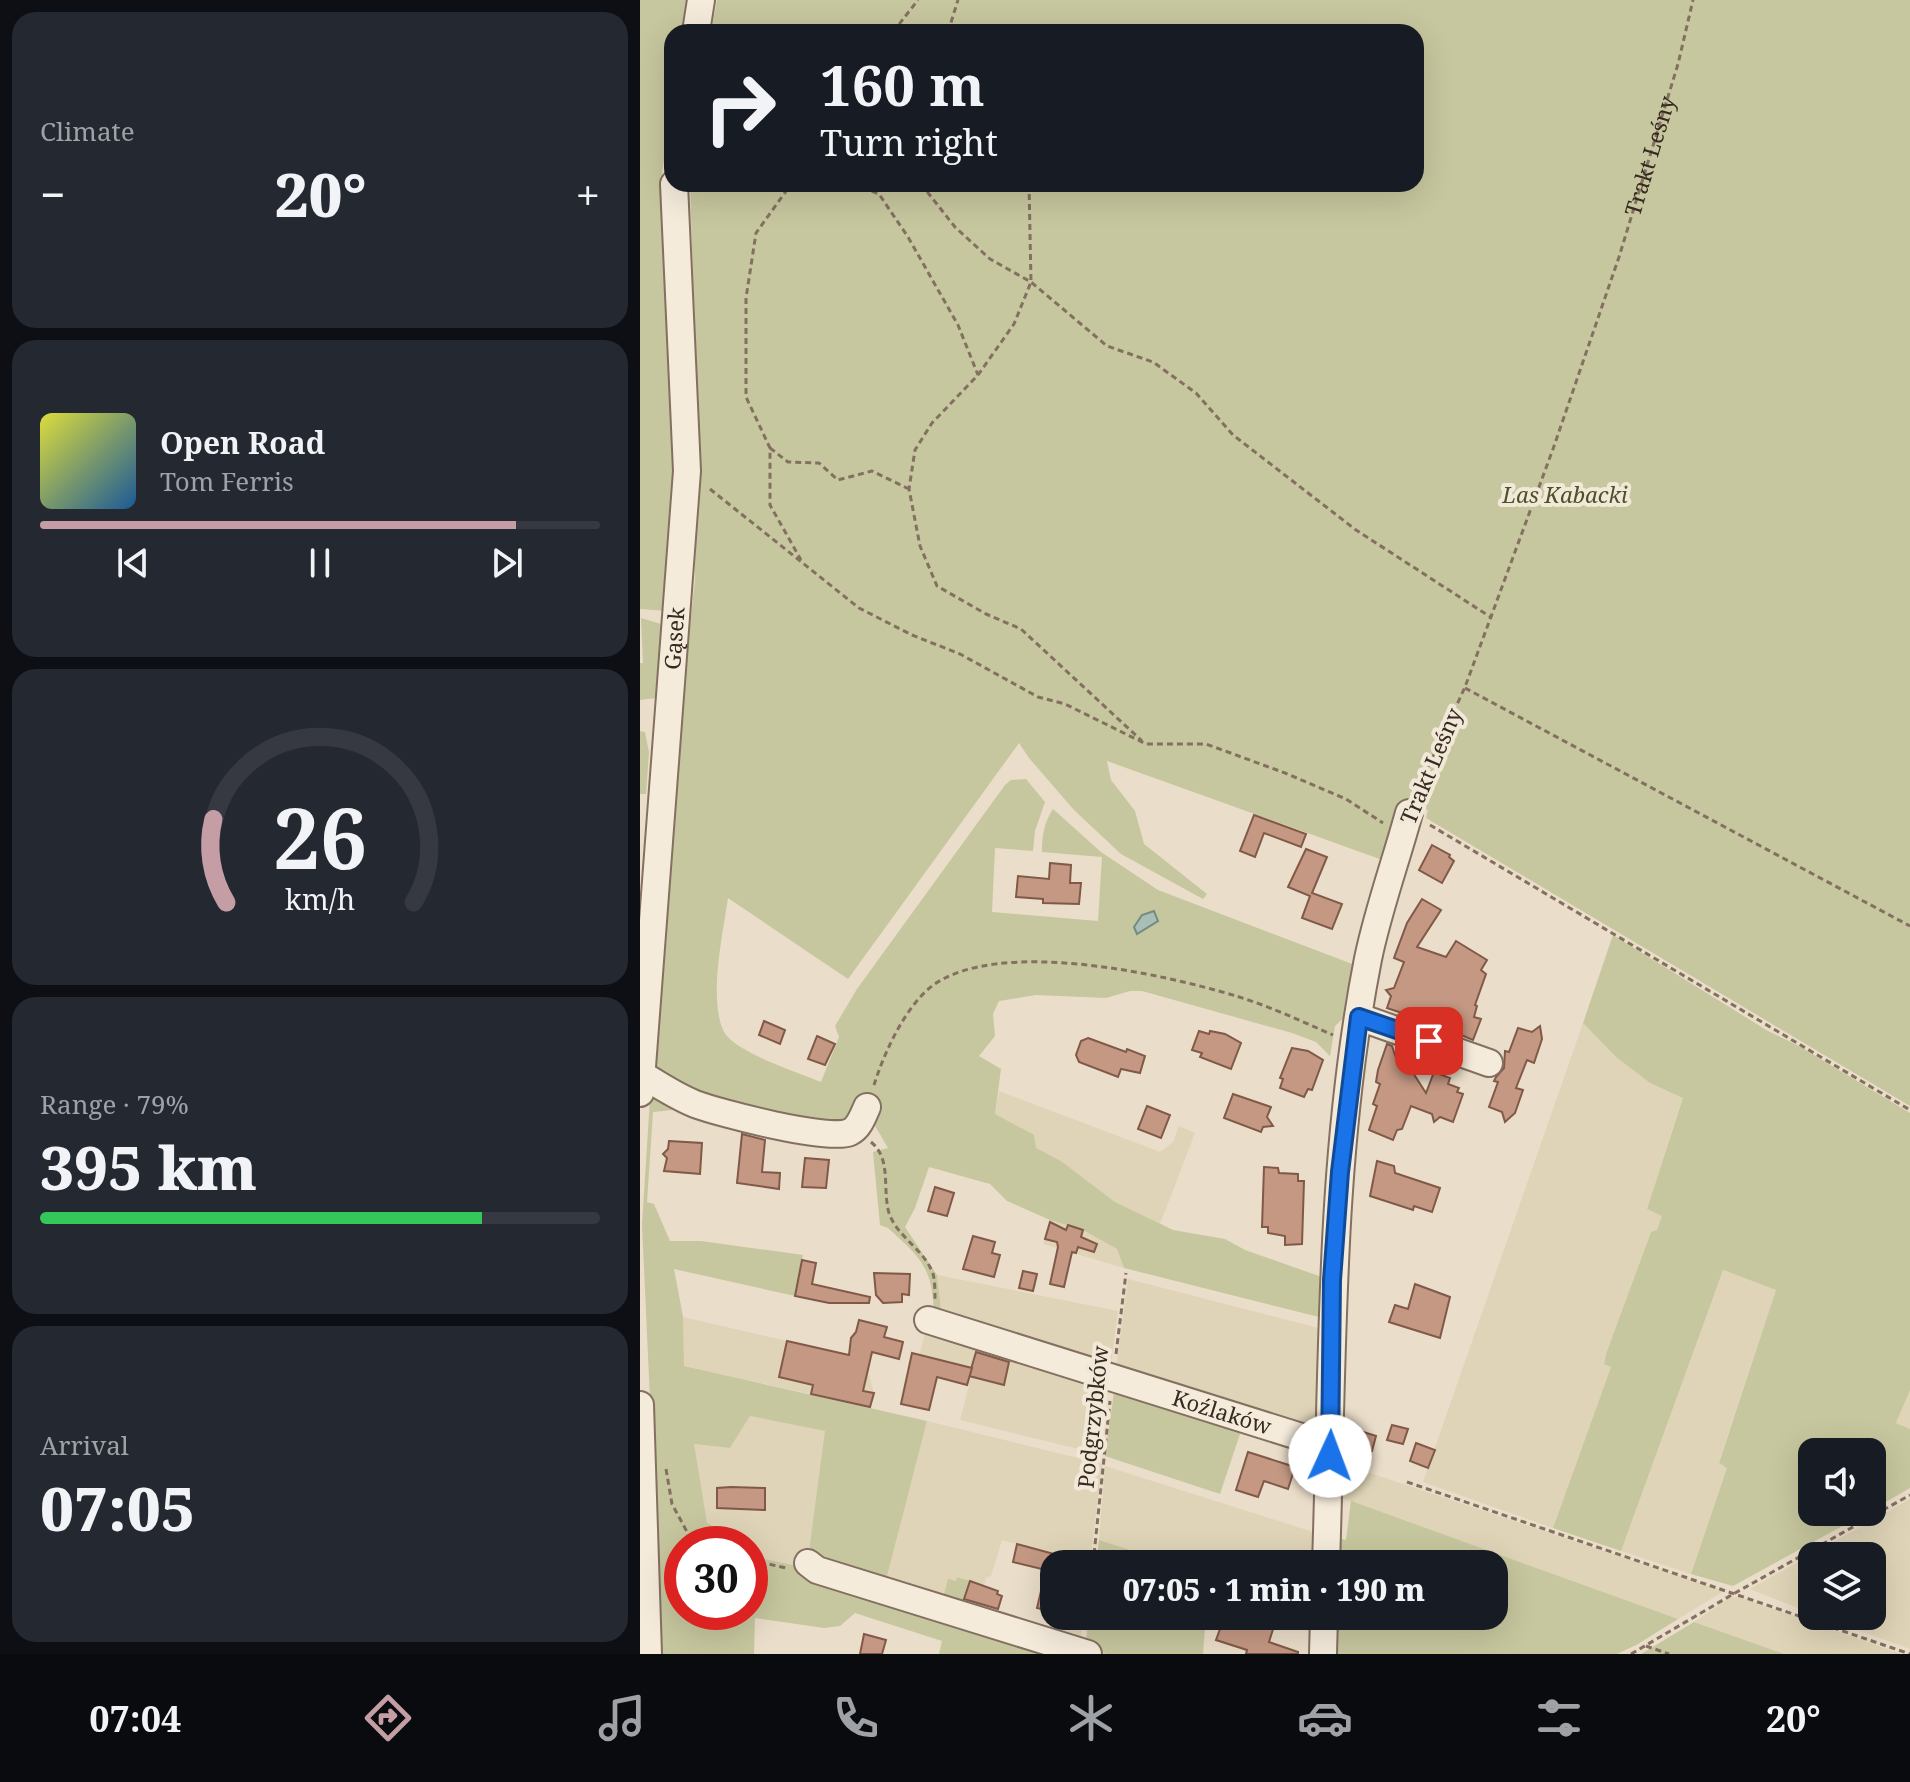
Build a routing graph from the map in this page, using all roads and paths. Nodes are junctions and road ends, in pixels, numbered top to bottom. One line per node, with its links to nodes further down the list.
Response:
1 (701, 0): 5 (street)
2 (918, 0): 6 (path)
3 (958, 0): 7 (path)
4 (1693, 0): 19 (path, Trakt Leśny)
5 (697, 24)
6 (899, 24)
7 (950, 24)
8 (674, 192): 16 (street, Gąsek)
9 (785, 192): 15 (path)
10 (874, 192): 14 (path)
11 (927, 192): 13 (path)
12 (1029, 192): 13 (path)
13 (1031, 282): 14 (path); 19 (path)
14 (978, 375): 17 (path)
15 (770, 448): 17 (path); 18 (path)
16 (687, 471): 18 (path); 26 (street, Gąsek)
17 (909, 489): 21 (path)
18 (803, 563): 21 (path)
19 (1492, 618): 20 (path, Trakt Leśny)
20 (1465, 687): 22 (path, Trakt Leśny); 23 (path)
21 (1146, 744): 22 (path)
22 (1409, 813): 24 (street, Trakt Leśny); 27 (path)
23 (1910, 926)
24 (1357, 1029): 25 (street); 28 (path); 33 (street, Trakt Leśny)
25 (1489, 1063)
26 (641, 1084): 28 (street)
27 (1910, 1110)
28 (861, 1118): 30 (path)
29 (1126, 1273): 31 (path, Podgrzybków)
30 (933, 1321): 31 (street, Koźlaków)
31 (1113, 1378): 33 (street, Koźlaków); 38 (path, Podgrzybków)
32 (640, 1405): 46 (street)
33 (1330, 1446): 39 (street, Trakt Leśny)
34 (664, 1460): 37 (path)
35 (1407, 1482): 42 (path)
36 (1910, 1495): 42 (path)
37 (684, 1526)
38 (1095, 1550)
39 (1326, 1550)
40 (768, 1564): 41 (path)
41 (812, 1566): 45 (street)
42 (1735, 1593): 44 (path); 50 (path)
43 (1324, 1630): 47 (street)
44 (1645, 1646): 48 (path); 49 (path)
45 (1085, 1653)
46 (648, 1654)
47 (1323, 1654)
48 (1631, 1654)
49 (1669, 1654)
50 (1910, 1654)

